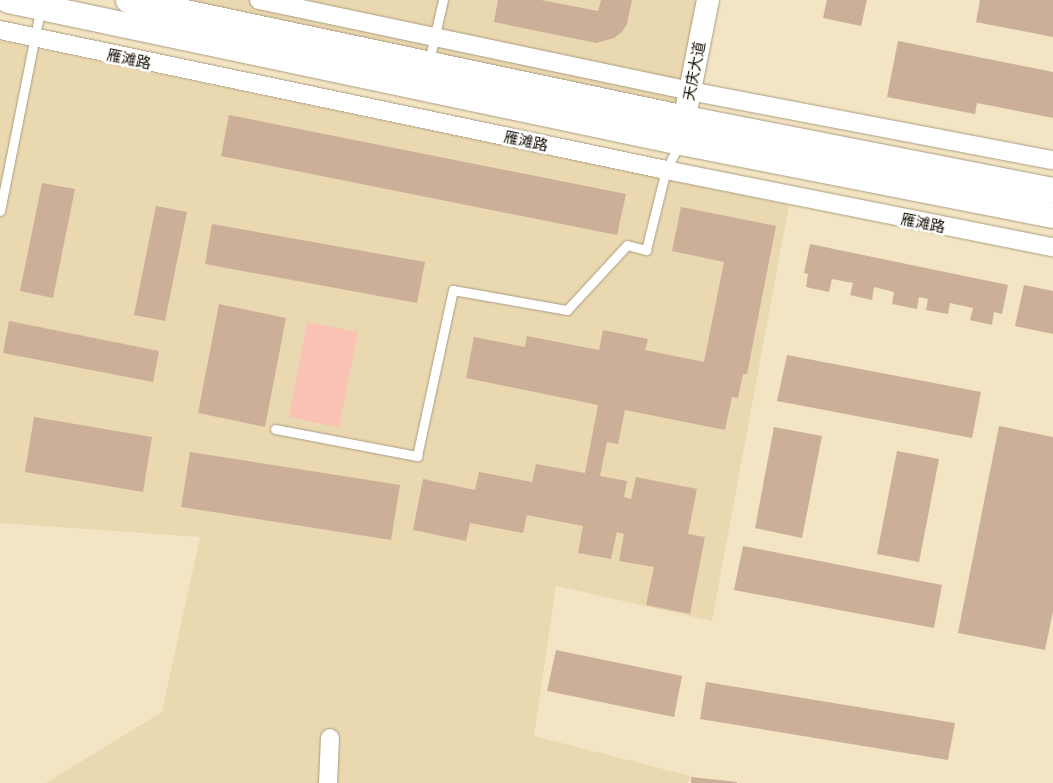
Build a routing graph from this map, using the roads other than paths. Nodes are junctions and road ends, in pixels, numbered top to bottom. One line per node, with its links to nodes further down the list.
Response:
1 (8, 0): 6 (main road, 雁滩路)
2 (128, 0): 10 (main road)
3 (259, 0): 8 (street)
4 (443, 0): 8 (lane)
5 (708, 0): 11 (street, 天庆大道)
6 (40, 7): 9 (lane); 13 (main road, 雁滩路)
7 (0, 30): 9 (street, 雁滩路)
8 (434, 37): 10 (lane); 11 (street)
9 (34, 39): 15 (street, 雁滩路); 17 (lane)
10 (428, 64): 12 (main road)
11 (690, 91): 12 (street, 天庆大道); 14 (street)
12 (685, 118): 13 (street, 天庆大道); 16 (main road)
13 (680, 142): 15 (lane); 18 (main road, 雁滩路)
14 (1053, 160)
15 (666, 170): 19 (street, 雁滩路); 20 (lane)
16 (1053, 190)
17 (0, 211)
18 (1053, 215)
19 (1053, 247)
20 (275, 429)
21 (330, 738): 22 (street)
22 (328, 783)

